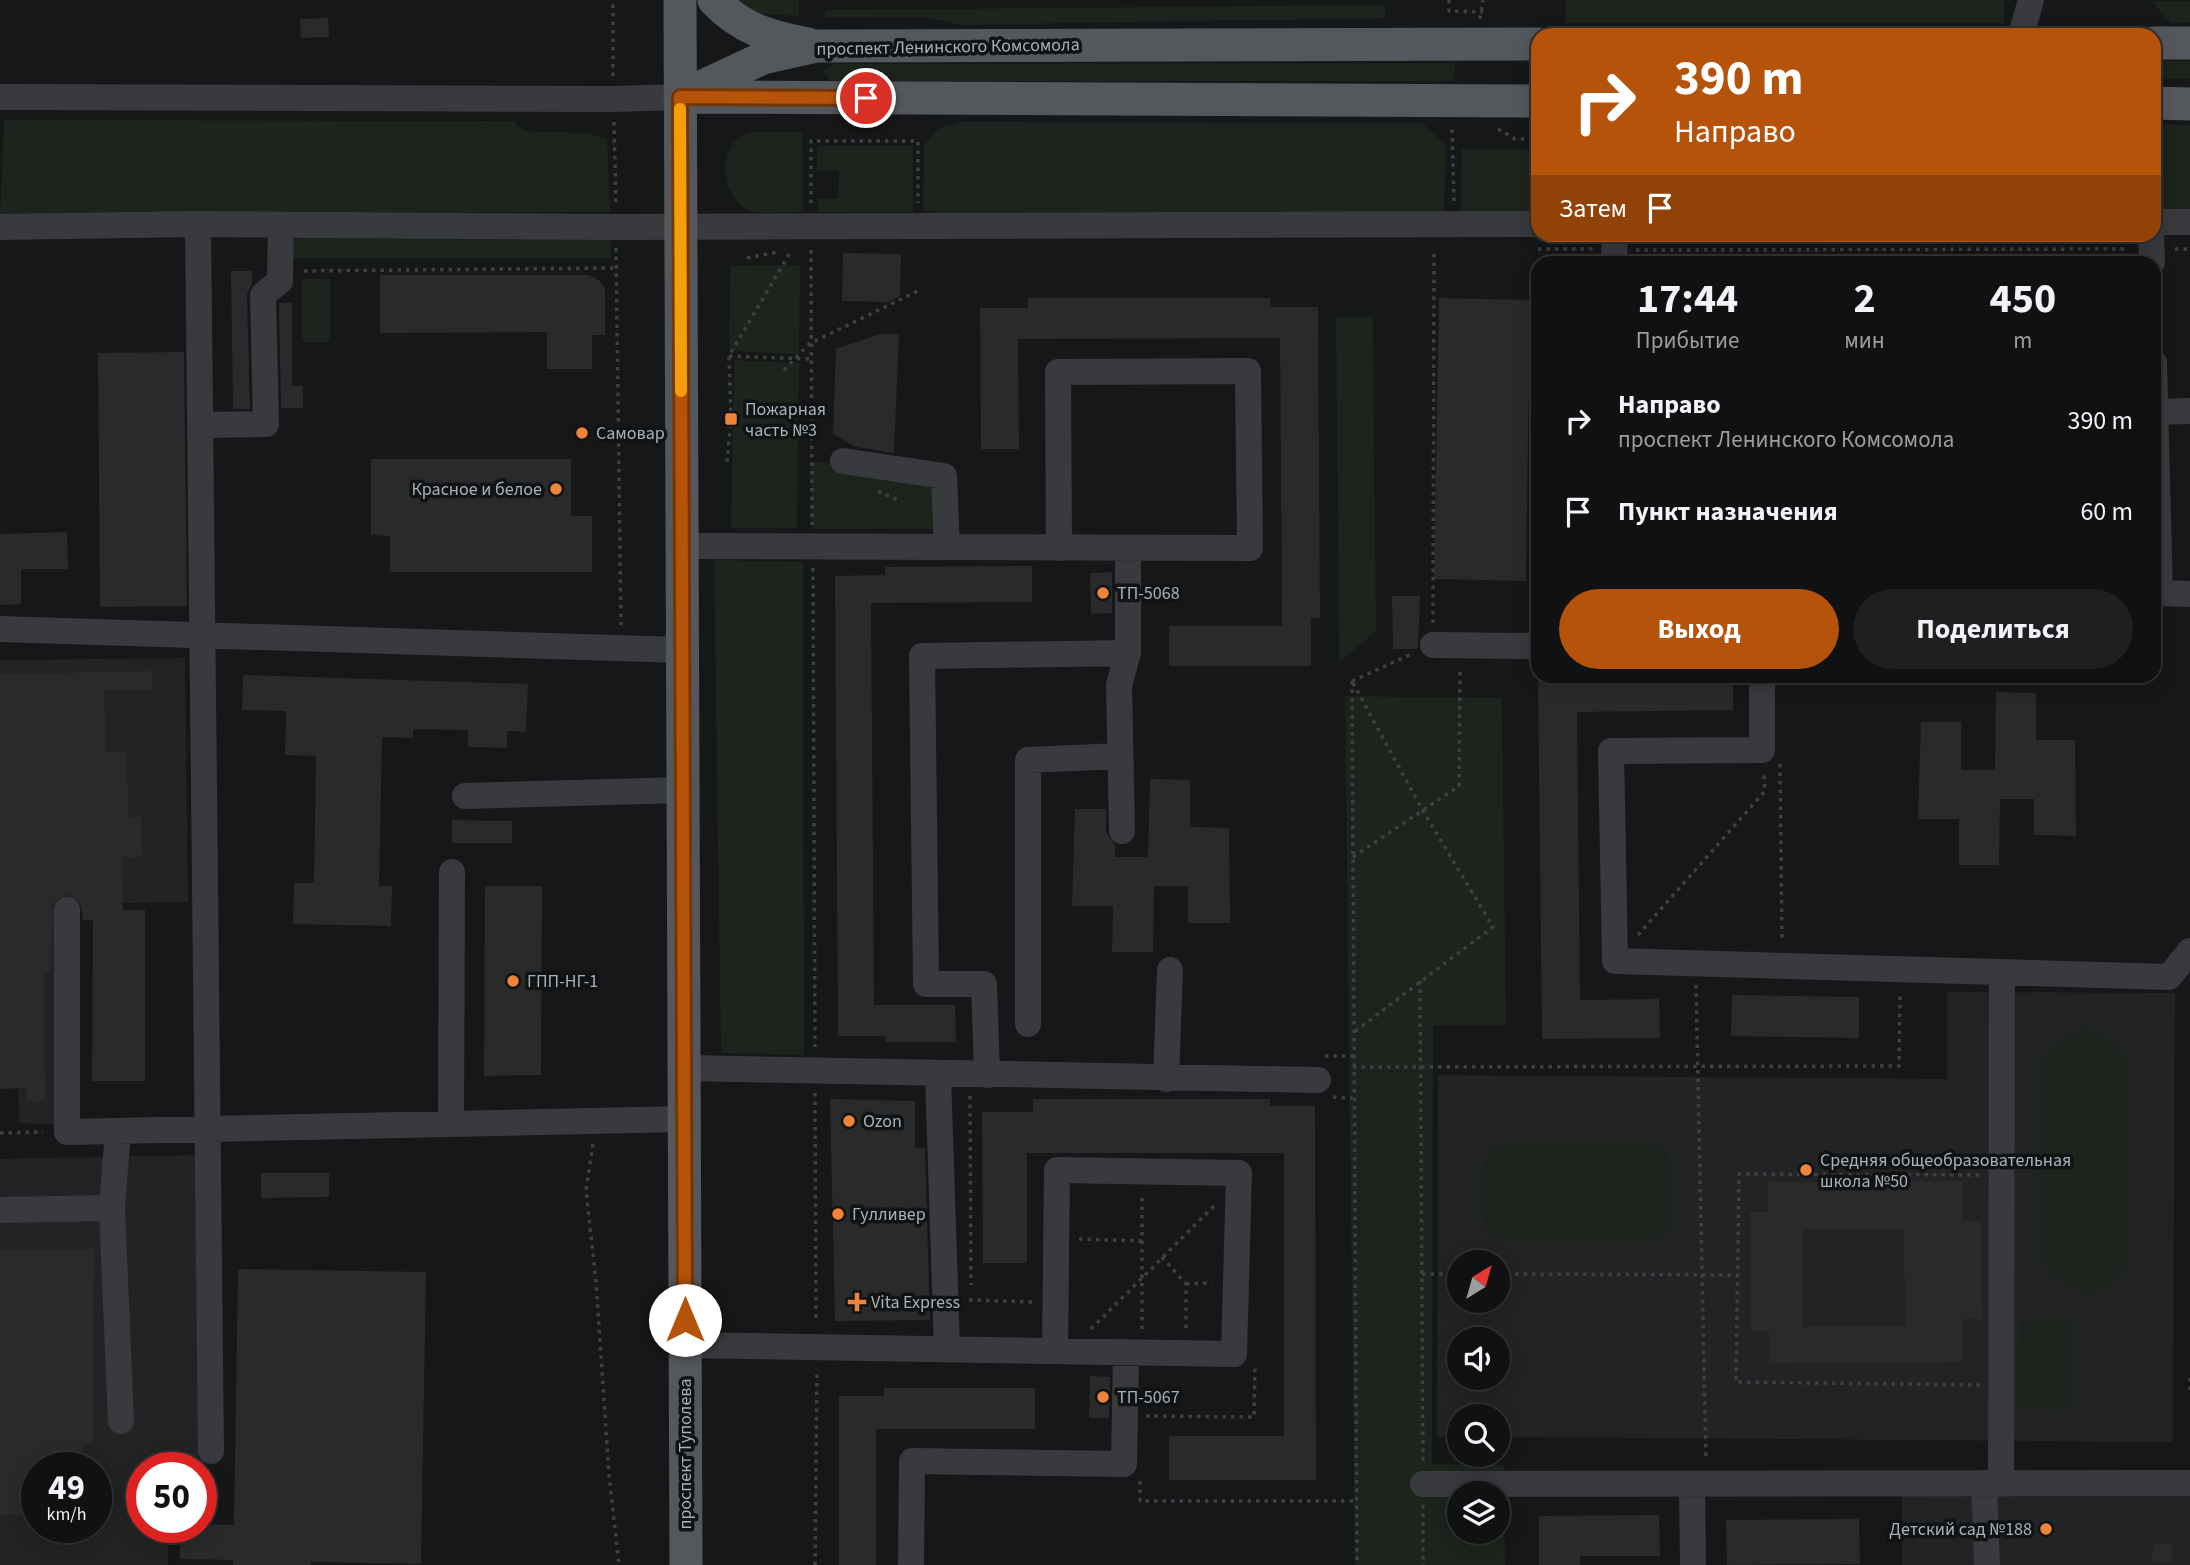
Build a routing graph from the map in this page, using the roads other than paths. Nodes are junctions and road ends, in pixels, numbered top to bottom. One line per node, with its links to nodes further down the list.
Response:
1 (680, 0): 10 (main road, проспект Туполева)
2 (714, 0): 8 (main road)
3 (2031, 0): 4 (street)
4 (2023, 28)
5 (2161, 43): 6 (main road)
6 (2190, 43)
7 (1531, 44): 8 (main road, проспект Ленинского Комсомола)
8 (817, 46): 10 (main road, проспект Ленинского Комсомола)
9 (0, 97): 10 (street)
10 (680, 97): 11 (main road); 18 (main road, проспект Туполева)
11 (1531, 101)
12 (2161, 103): 13 (main road)
13 (2190, 104)
14 (2161, 222): 15 (street)
15 (2190, 222)
16 (198, 224): 17 (street); 19 (street); 23 (street)
17 (281, 225): 18 (street); 23 (street)
18 (680, 226): 20 (street); 25 (main road, проспект Туполева)
19 (0, 227)
20 (1531, 236)
21 (2190, 411): 22 (street)
22 (2161, 412)
23 (201, 425): 32 (street)
24 (843, 461): 26 (street)
25 (682, 546): 26 (street); 35 (main road, проспект Туполева)
26 (947, 547): 27 (street)
27 (1059, 548): 28 (street); 28 (street)
28 (1128, 548): 36 (street)
29 (2190, 594): 30 (street)
30 (2161, 595)
31 (0, 629): 32 (street)
32 (205, 636): 35 (street); 55 (street)
33 (1433, 645): 34 (street)
34 (1531, 646)
35 (682, 650): 39 (main road, проспект Туполева)
36 (1128, 653): 38 (street); 51 (street)
37 (1762, 683): 46 (street)
38 (1119, 757): 41 (street); 47 (street)
39 (683, 790): 40 (street); 48 (main road, проспект Туполева)
40 (466, 796)
41 (1122, 831)
42 (452, 872): 54 (street)
43 (66, 910): 56 (street)
44 (2190, 951): 46 (street)
45 (1170, 970): 50 (street)
46 (2002, 973): 65 (street)
47 (1028, 1024)
48 (684, 1068): 49 (street); 53 (main road, проспект Туполева)
49 (937, 1074): 51 (street); 60 (street)
50 (1166, 1079): 51 (street); 52 (street)
51 (982, 1083)
52 (1321, 1089)
53 (684, 1119): 54 (street); 59 (main road, проспект Туполева)
54 (452, 1124): 55 (street)
55 (206, 1129): 56 (street); 64 (street)
56 (118, 1131): 57 (street)
57 (112, 1208): 58 (street); 63 (street)
58 (0, 1210)
59 (685, 1345): 60 (street); 69 (main road, проспект Туполева)
60 (947, 1349): 61 (street)
61 (1062, 1351): 62 (street); 62 (street)
62 (1134, 1352): 70 (street)
63 (121, 1421)
64 (211, 1451)
65 (1992, 1483): 66 (street); 68 (street); 72 (street)
66 (2190, 1483)
67 (1423, 1484): 68 (street)
68 (1699, 1484): 71 (street)
69 (686, 1565)
70 (911, 1565)
71 (1693, 1565)
72 (1987, 1565)

